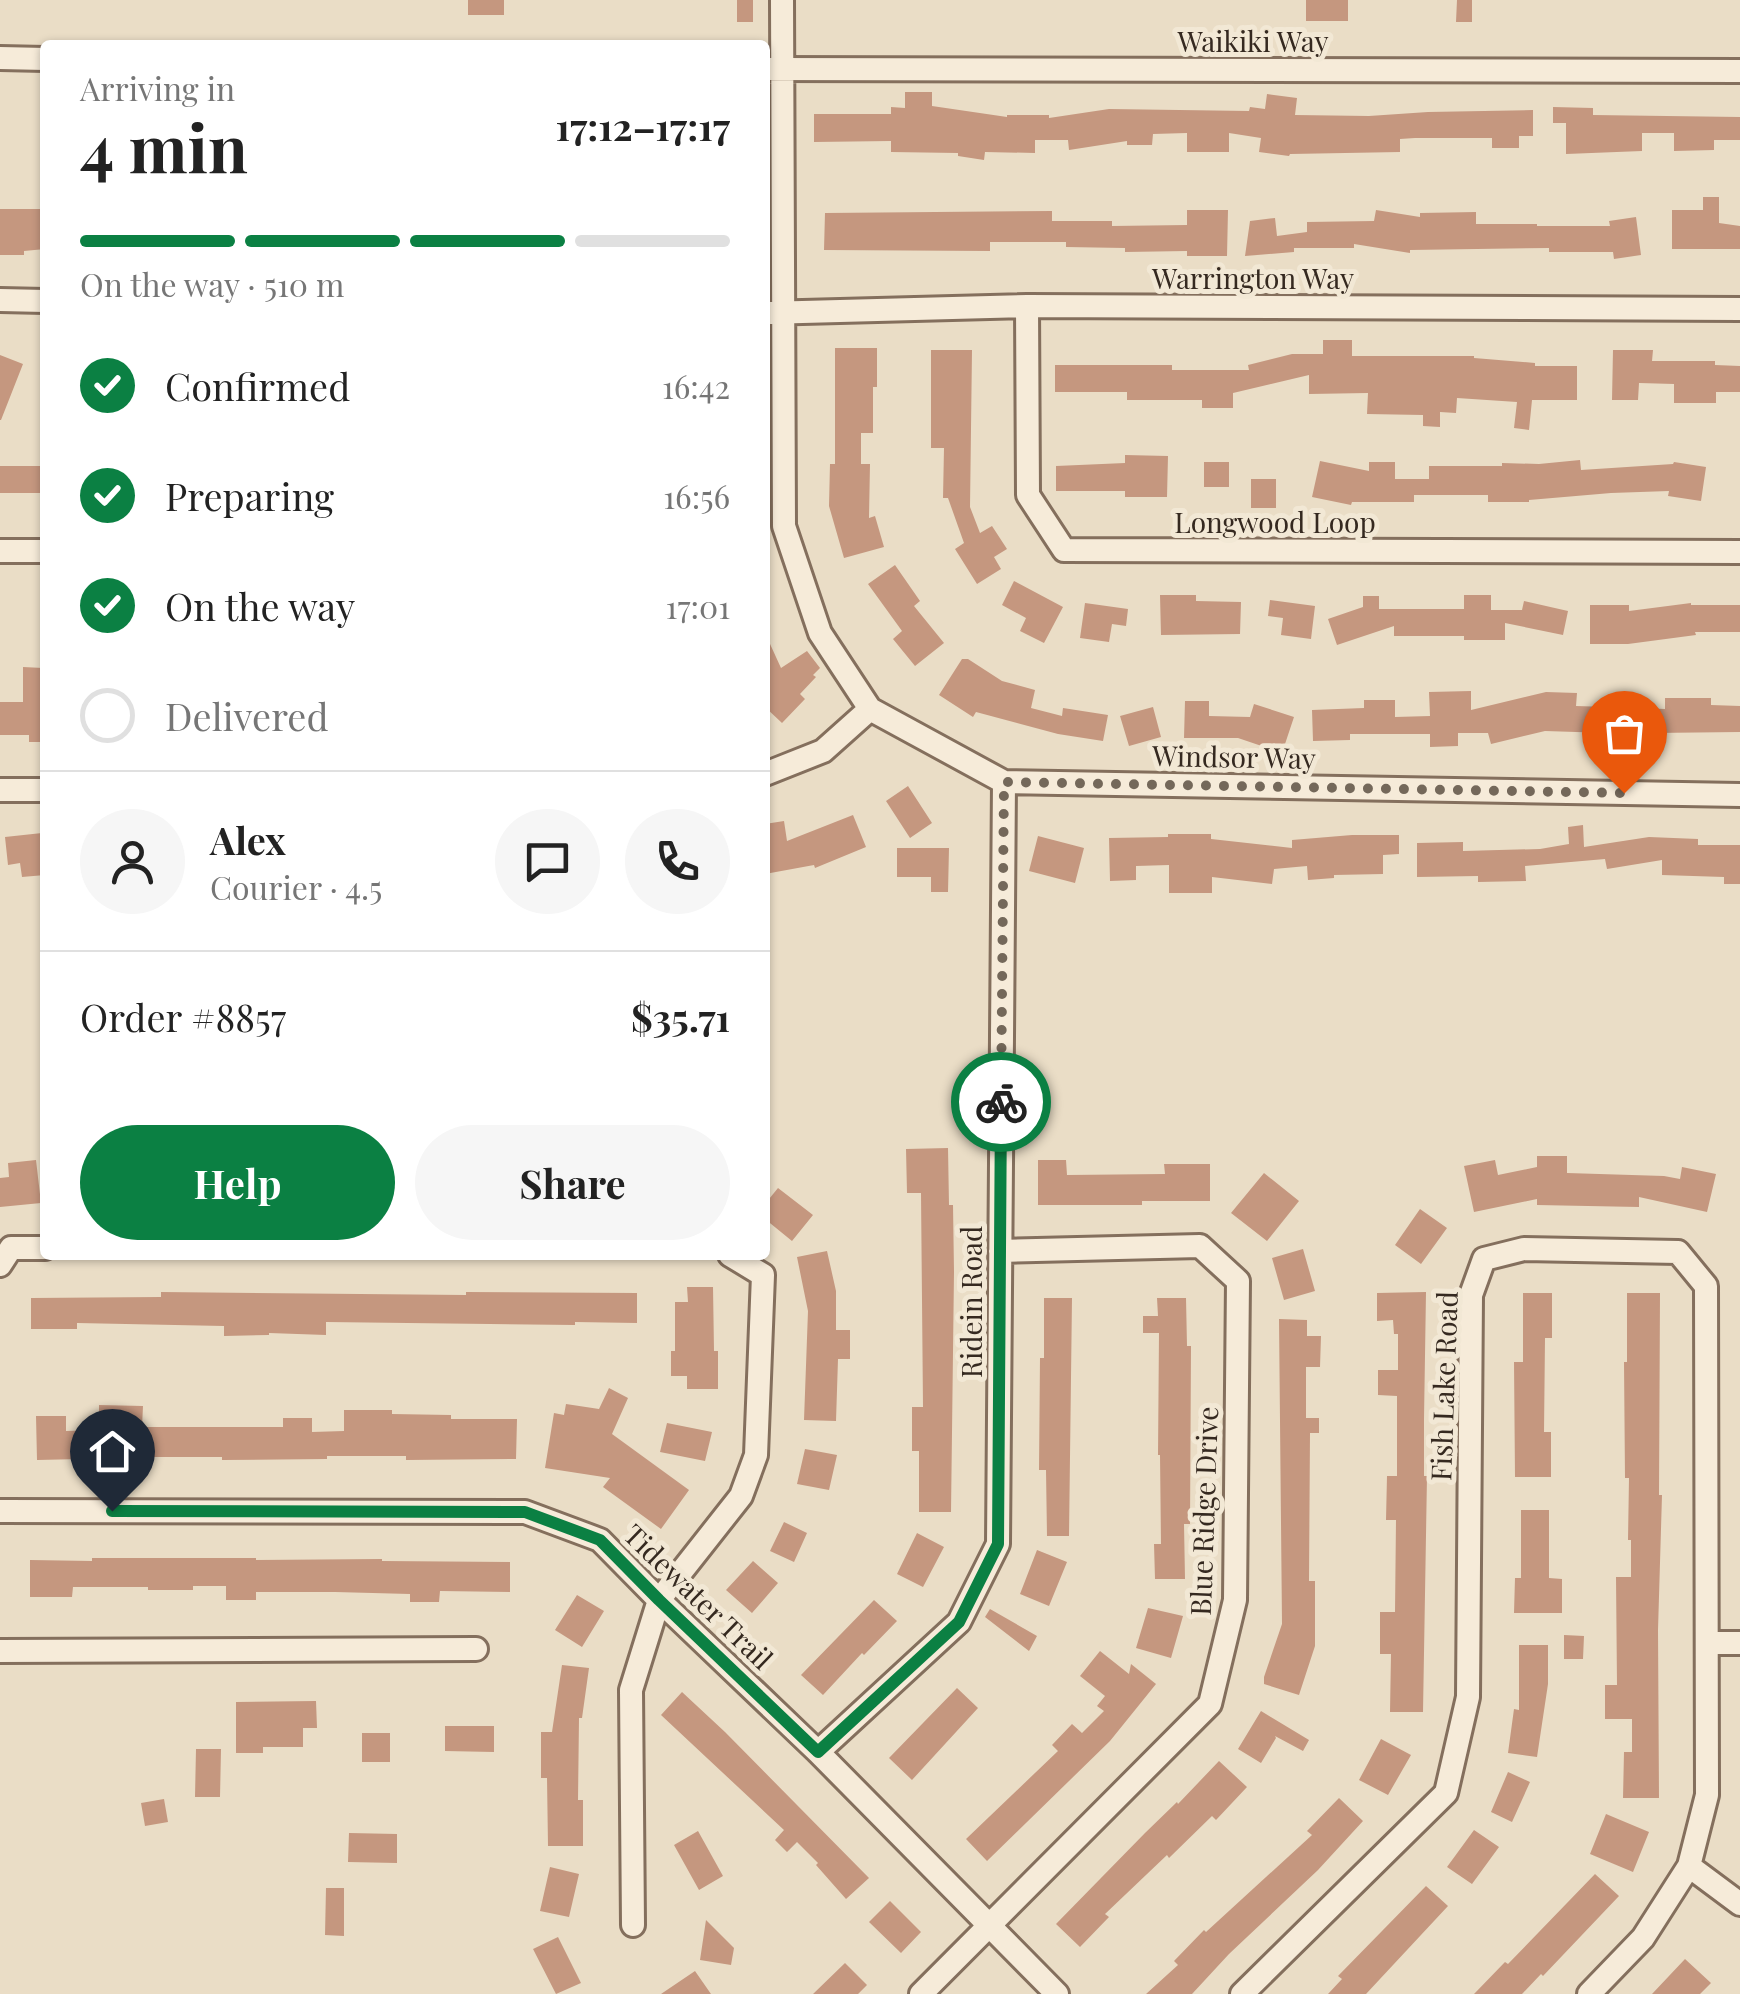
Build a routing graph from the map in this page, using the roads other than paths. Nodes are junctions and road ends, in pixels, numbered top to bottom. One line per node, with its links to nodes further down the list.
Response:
1 (782, 0): 4 (street)
2 (0, 58): 3 (street)
3 (40, 59)
4 (774, 69): 5 (street, Waikiki Way); 10 (street)
5 (1740, 71)
6 (0, 300): 7 (street)
7 (40, 301)
8 (1027, 306): 9 (street, Warrington Way); 10 (street, Warrington Way); 14 (street, Longwood Loop)
9 (1740, 309)
10 (774, 313): 11 (street)
11 (774, 528): 15 (street)
12 (0, 551): 13 (street)
13 (40, 551)
14 (1740, 552)
15 (870, 709): 16 (street); 17 (street, Windsor Way)
16 (770, 772)
17 (1004, 782): 20 (street, Windsor Way); 22 (street, Ridein Road)
18 (0, 790): 19 (street)
19 (40, 790)
20 (1740, 795)
21 (40, 1248): 24 (street)
22 (1000, 1252): 31 (street, Ridein Road); 35 (street, Blue Ridge Drive)
23 (738, 1260): 26 (street)
24 (0, 1265)
25 (0, 1511): 26 (street, Tidewater Trail)
26 (659, 1600): 31 (street, Tidewater Trail); 34 (street)
27 (1707, 1643): 28 (street); 32 (street, Fish Lake Road); 38 (street, Fish Lake Road)
28 (1740, 1643)
29 (476, 1650): 30 (street)
30 (0, 1651)
31 (818, 1752): 35 (street, Tidewater Trail)
32 (1689, 1866): 33 (street); 39 (street, Fish Lake Road)
33 (1740, 1904)
34 (633, 1925)
35 (990, 1926): 36 (street, Blue Ridge Drive); 37 (street, Tidewater Trail)
36 (921, 1994)
37 (1057, 1994)
38 (1242, 1994)
39 (1589, 1994)

